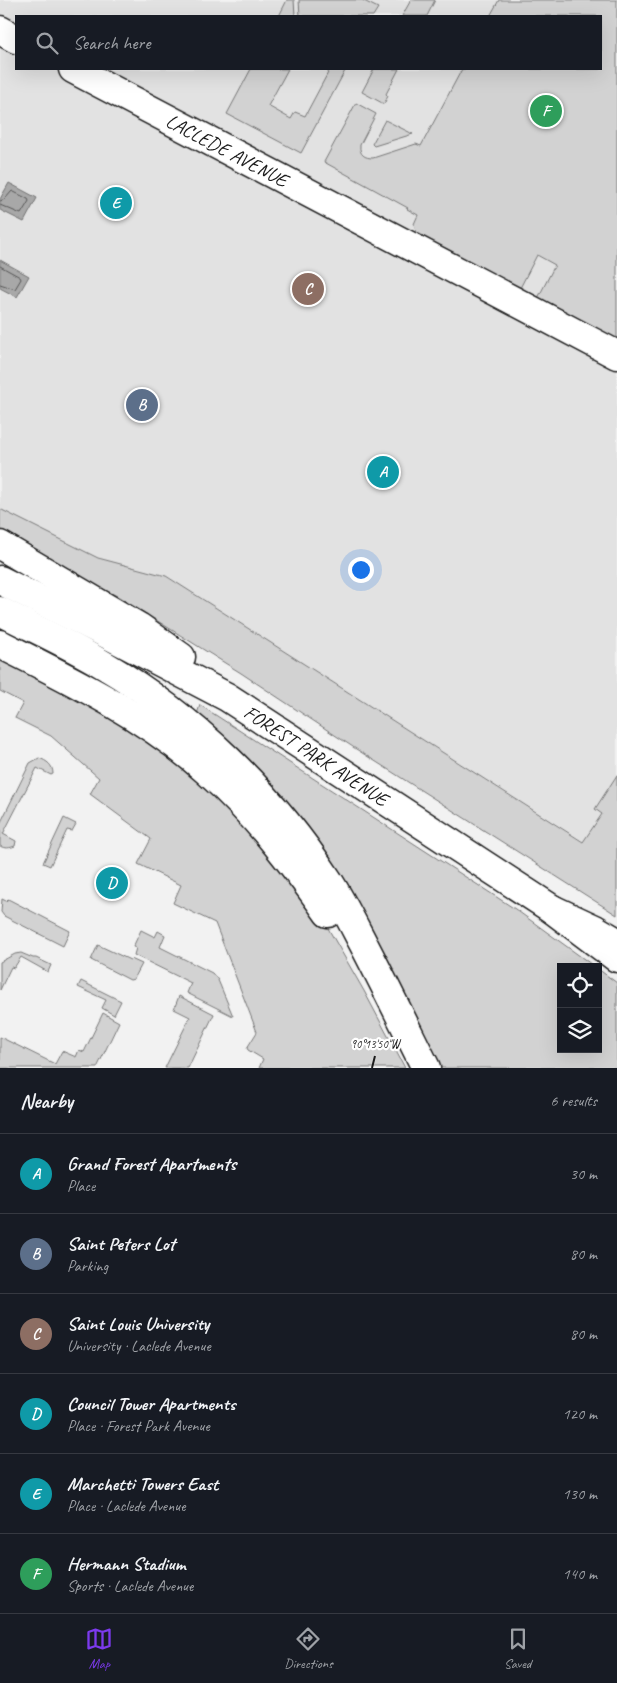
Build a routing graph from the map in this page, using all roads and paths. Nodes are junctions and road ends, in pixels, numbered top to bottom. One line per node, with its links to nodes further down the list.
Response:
1 (0, 30): 2 (main road)
2 (15, 38)
3 (75, 70): 4 (main road, LACLEDE AVENUE)
4 (617, 355)
5 (0, 545): 9 (main road)
6 (0, 580): 9 (main road, FOREST PARK AVENUE)
7 (0, 611): 13 (main road)
8 (0, 644): 13 (main road)
9 (228, 697): 10 (main road, FOREST PARK AVENUE)
10 (552, 908): 11 (main road); 12 (main road, FOREST PARK AVENUE)
11 (617, 942)
12 (617, 958)
13 (384, 984): 14 (main road)
14 (426, 1068)

